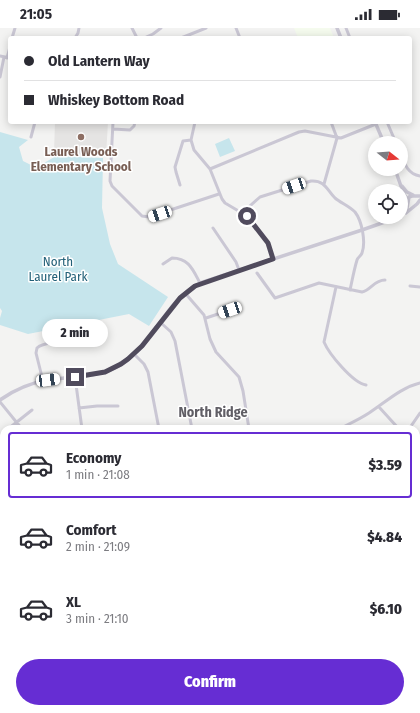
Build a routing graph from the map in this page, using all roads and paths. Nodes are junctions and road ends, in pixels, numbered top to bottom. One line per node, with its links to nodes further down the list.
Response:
1 (161, 28): 3 (street)
2 (206, 28): 4 (street)
3 (148, 36)
4 (186, 36)
5 (0, 56): 6 (street)
6 (7, 58): 7 (street)
7 (0, 77)
8 (35, 124): 19 (street)
9 (113, 124): 16 (street)
10 (134, 124): 16 (street)
11 (195, 124): 21 (street)
12 (332, 124): 20 (street)
13 (374, 124): 20 (street)
14 (376, 124): 17 (street)
15 (388, 124): 18 (street)
16 (113, 129): 28 (street)
17 (381, 136)
18 (393, 136)
19 (32, 137)
20 (337, 138): 22 (street); 25 (street)
21 (191, 140): 22 (street); 26 (street)
22 (210, 169): 28 (street)
23 (408, 169): 24 (street)
24 (420, 176)
25 (324, 184): 35 (street); 38 (street)
26 (180, 185)
27 (408, 193): 29 (street)
28 (219, 194): 35 (street)
29 (414, 196): 30 (street); 31 (street); 32 (street)
30 (420, 196)
31 (419, 201): 33 (street)
32 (408, 202): 33 (street)
33 (414, 206): 34 (street)
34 (408, 210)
35 (242, 213): 39 (street)
36 (378, 224): 38 (street)
37 (213, 228): 41 (street)
38 (362, 230): 39 (street); 48 (street)
39 (273, 259): 41 (street)
40 (163, 264): 44 (street)
41 (240, 270): 44 (street)
42 (257, 273): 47 (street)
43 (385, 280): 48 (street)
44 (200, 283): 49 (street)
45 (410, 286): 46 (street)
46 (420, 286)
47 (336, 287): 48 (street); 58 (street)
48 (350, 290)
49 (185, 293): 51 (street); 52 (street)
50 (230, 310): 51 (street)
51 (206, 318): 71 (street)
52 (160, 322): 54 (street); 70 (street)
53 (65, 339): 56 (street)
54 (134, 354): 55 (street); 69 (street)
55 (75, 377): 56 (street); 62 (street)
56 (43, 381): 59 (street)
57 (420, 383): 61 (street)
58 (366, 385)
59 (0, 401): 65 (street)
60 (118, 406): 62 (street)
61 (379, 407): 72 (street); 73 (street)
62 (79, 408): 68 (street)
63 (32, 410): 65 (street)
64 (420, 413): 74 (street)
65 (17, 422): 66 (street); 67 (street)
66 (13, 425)
67 (19, 425)
68 (81, 425)
69 (158, 425)
70 (191, 425)
71 (248, 425)
72 (347, 425)
73 (395, 425)
74 (412, 425)

